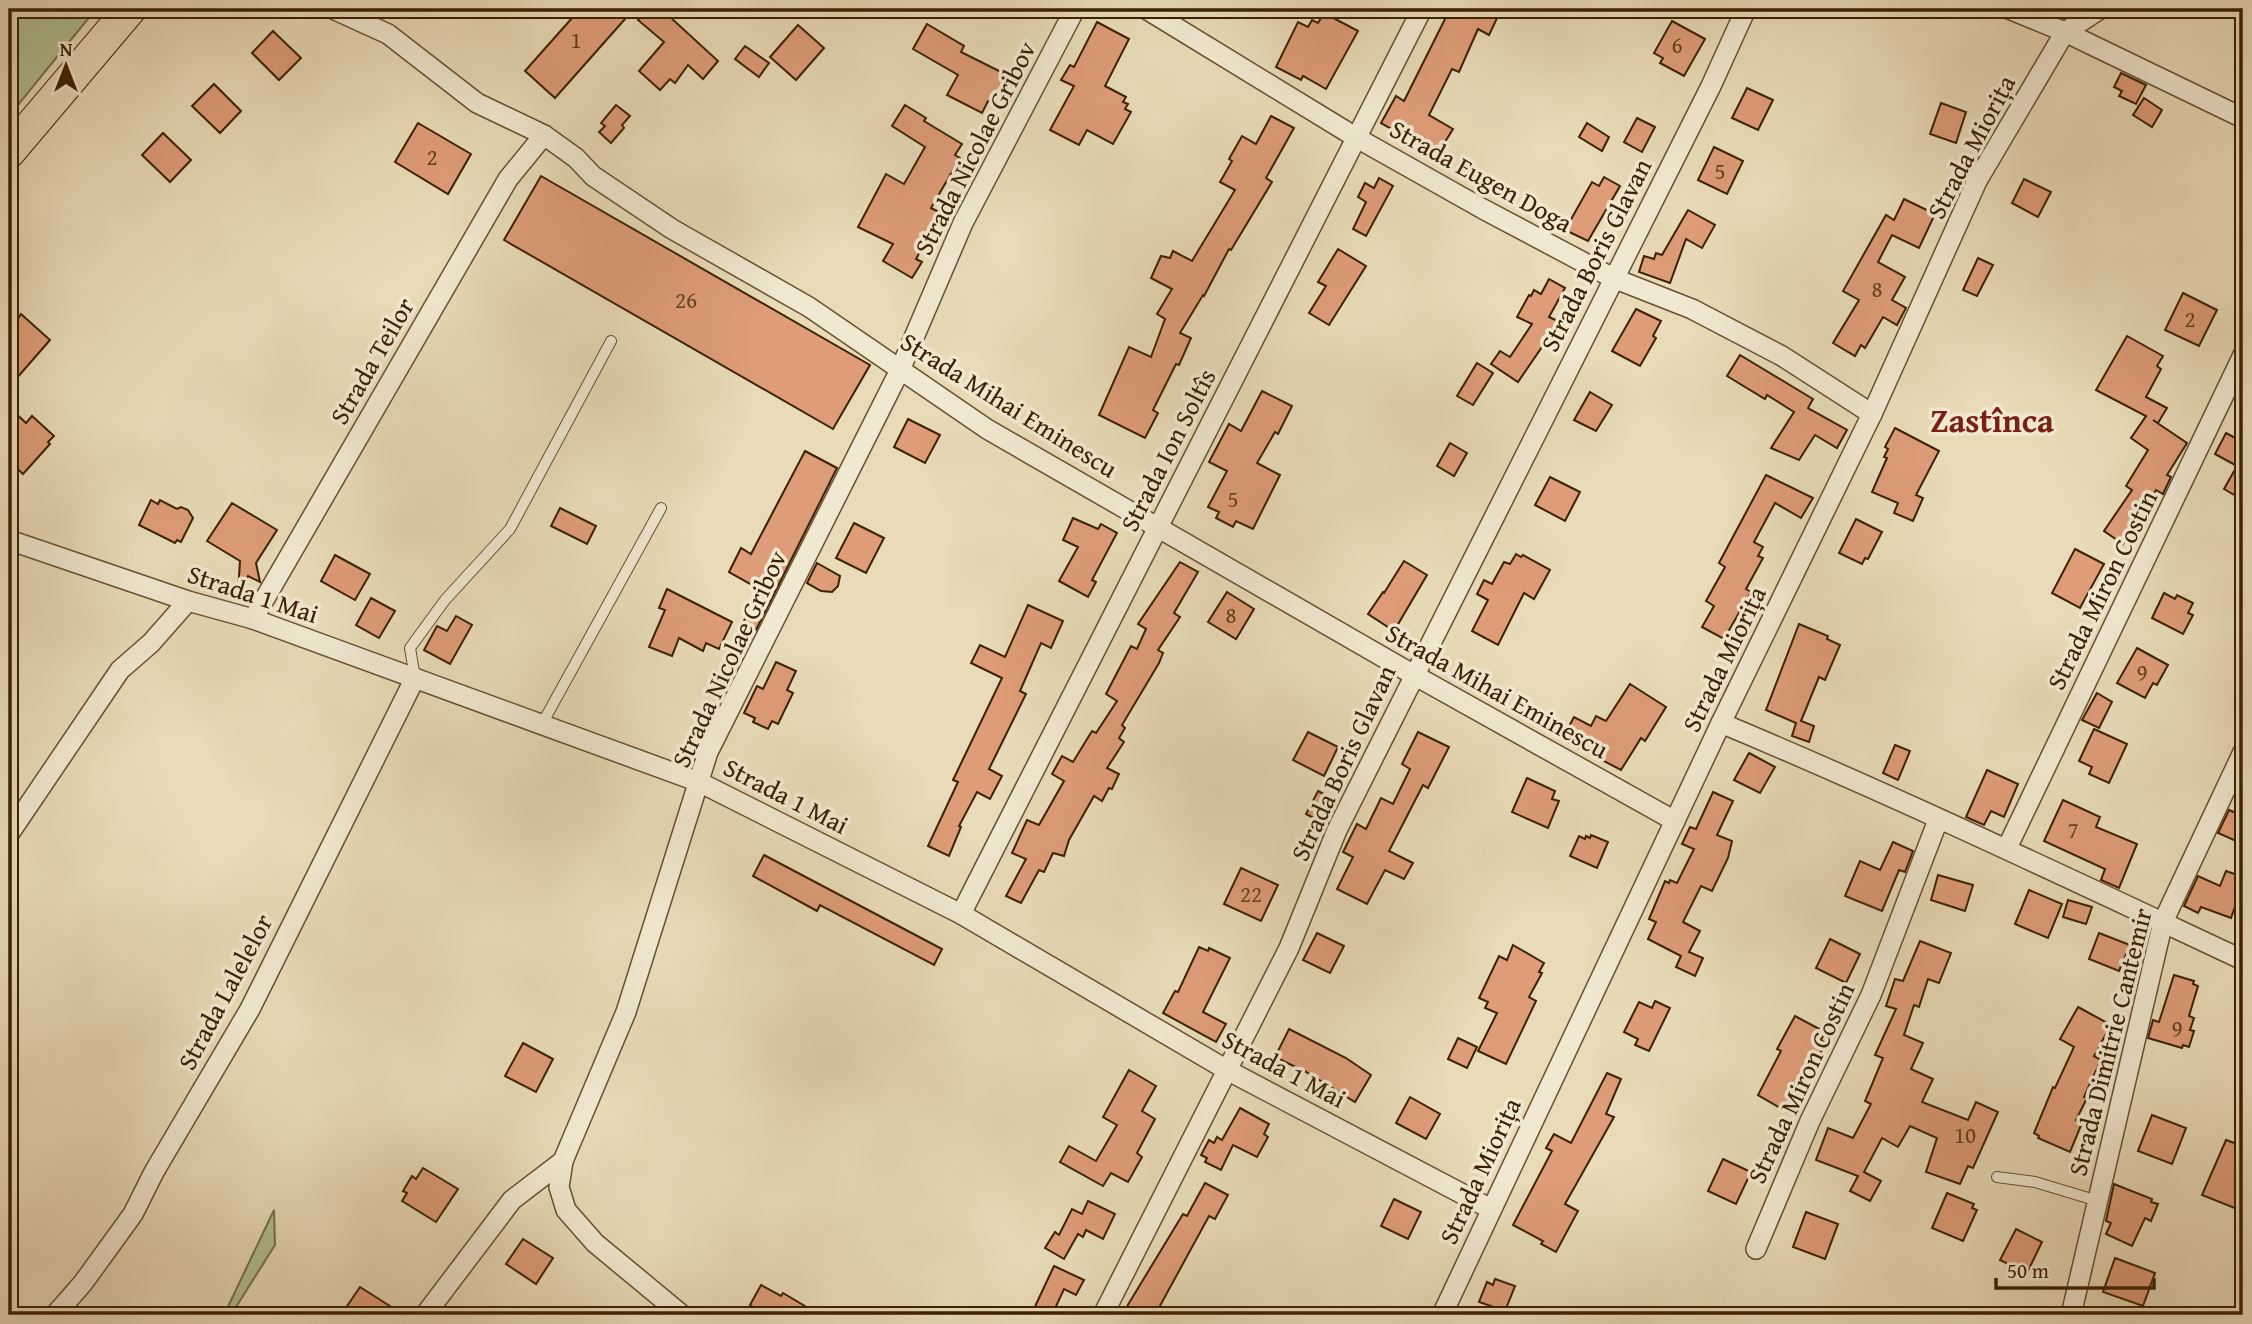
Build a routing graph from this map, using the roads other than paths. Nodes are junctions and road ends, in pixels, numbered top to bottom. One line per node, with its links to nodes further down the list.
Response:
1 (130, 9): 13 (main road)
2 (333, 9): 11 (street, Strada Mihai Eminescu)
3 (1075, 9): 17 (street, Strada Nicolae Gribov)
4 (1146, 9): 12 (street, Strada Eugen Doga)
5 (1422, 9): 12 (street, Strada Ion Soltîs)
6 (1746, 9): 14 (street, Strada Boris Glavan)
7 (2009, 9): 9 (street)
8 (2100, 9): 9 (street)
9 (2065, 32): 10 (street); 18 (street, Strada Miorița)
10 (2243, 118)
11 (544, 135): 17 (street, Strada Mihai Eminescu); 23 (street, Strada Teilor)
12 (1356, 138): 14 (street, Strada Eugen Doga); 20 (street, Strada Ion Soltîs)
13 (9, 152)
14 (1613, 278): 18 (street, Strada Eugen Doga); 24 (street, Strada Boris Glavan)
15 (611, 341): 25 (lane)
16 (2243, 355): 33 (street, Strada Miron Costin)
17 (900, 370): 20 (street, Strada Mihai Eminescu); 29 (street, Strada Nicolae Gribov)
18 (1872, 414): 26 (street, Strada Miorița)
19 (661, 508): 27 (lane)
20 (1158, 527): 24 (street, Strada Mihai Eminescu); 34 (street, Strada Ion Soltîs)
21 (9, 540): 22 (street, Strada 1 Mai)
22 (188, 601): 23 (street, Strada 1 Mai); 32 (street)
23 (253, 619): 25 (street, Strada 1 Mai)
24 (1414, 675): 31 (street, Strada Mihai Eminescu); 37 (street, Strada Boris Glavan)
25 (415, 678): 27 (street, Strada 1 Mai); 43 (street, Strada Lalelelor)
26 (1721, 723): 30 (street); 31 (street, Strada Miorița)
27 (542, 724): 29 (street, Strada 1 Mai)
28 (2243, 752): 35 (street, Strada Dimitrie Cantemir)
29 (699, 782): 34 (street, Strada 1 Mai); 38 (street, Strada Nicolae Gribov)
30 (1938, 820): 33 (street); 42 (street, Strada Miron Costin)
31 (1675, 821): 41 (street, Strada Miorița)
32 (9, 834)
33 (2007, 848): 35 (street)
34 (961, 914): 37 (street, Strada 1 Mai)
35 (2163, 922): 36 (street); 40 (street, Strada Dimitrie Cantemir)
36 (2243, 960)
37 (1227, 1070): 41 (street, Strada 1 Mai); 46 (street, Strada Boris Glavan)
38 (563, 1161): 44 (street); 45 (street)
39 (1997, 1177): 40 (lane)
40 (2098, 1201): 48 (street, Strada Dimitrie Cantemir)
41 (1491, 1209): 47 (street, Strada Miorița)
42 (1756, 1249)
43 (55, 1315)
44 (425, 1315)
45 (682, 1315)
46 (1103, 1315)
47 (1442, 1315)
48 (2071, 1315)

